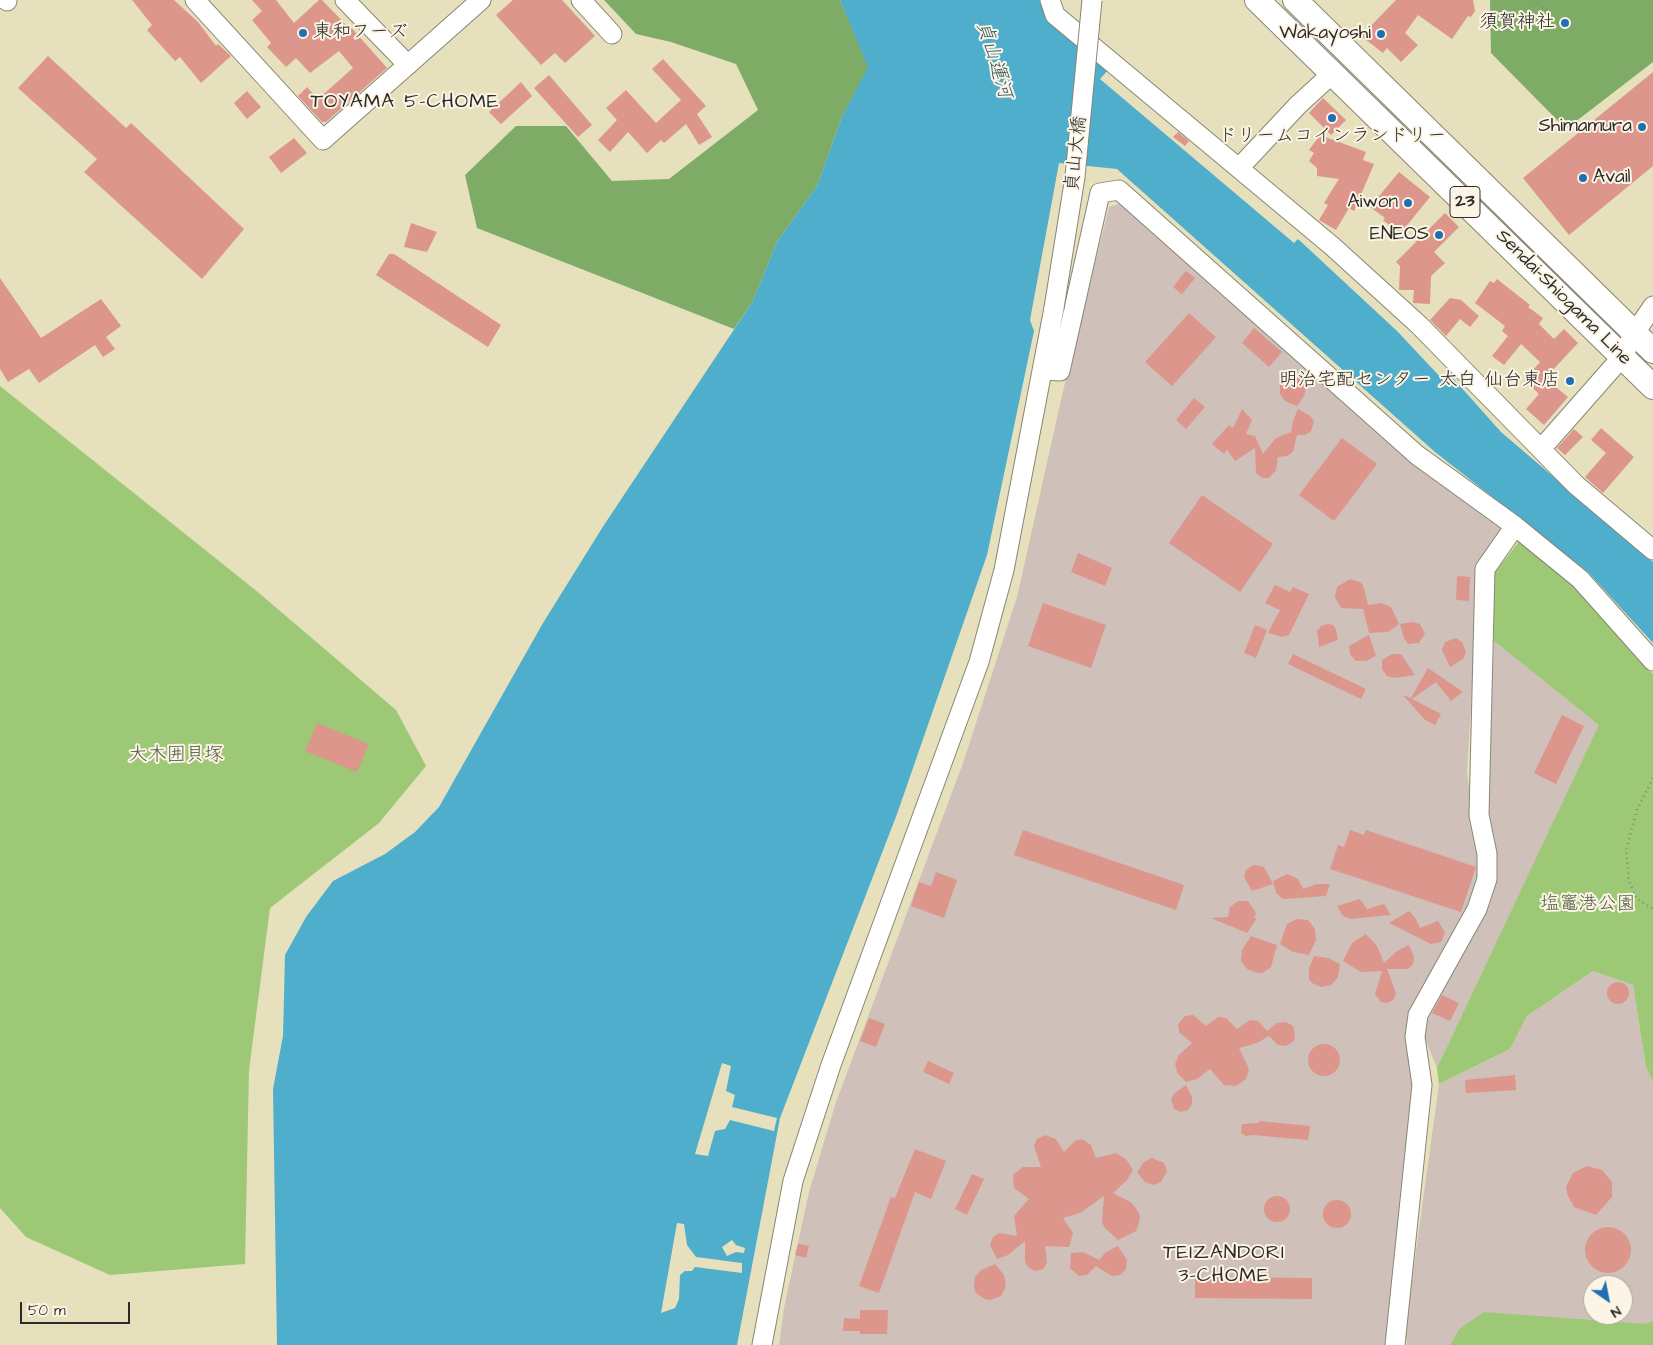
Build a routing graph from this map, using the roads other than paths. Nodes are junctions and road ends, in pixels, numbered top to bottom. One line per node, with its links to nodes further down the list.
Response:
1 (195, 0): 11 (street)
2 (345, 0): 11 (street)
3 (481, 0): 11 (street)
4 (581, 0): 10 (street)
5 (1050, 0): 13 (street)
6 (1092, 0): 18 (street, 貞山大橋, bridge)
7 (1257, 0): 9 (main road, Sendai-Shiogama Line / 23)
8 (1295, 0): 9 (street); 15 (main road, Sendai-Shiogama Line / 23)
9 (1276, 19): 12 (main road, Sendai-Shiogama Line / 23)
10 (612, 34)
11 (408, 65)
12 (1334, 72): 13 (street); 17 (main road, Sendai-Shiogama Line / 23)
13 (1239, 168): 20 (street)
14 (1653, 306): 15 (street)
15 (1634, 334): 16 (main road, Sendai-Shiogama Line / 23); 17 (street)
16 (1653, 351)
17 (1622, 357): 19 (main road, Sendai-Shiogama Line / 23); 20 (street)
18 (1044, 370): 21 (street); 24 (street, 貞山大橋)
19 (1653, 387)
20 (1541, 449): 22 (street)
21 (1515, 526): 23 (street); 25 (street)
22 (1653, 550)
23 (1653, 661)
24 (762, 1345)
25 (1395, 1345)

